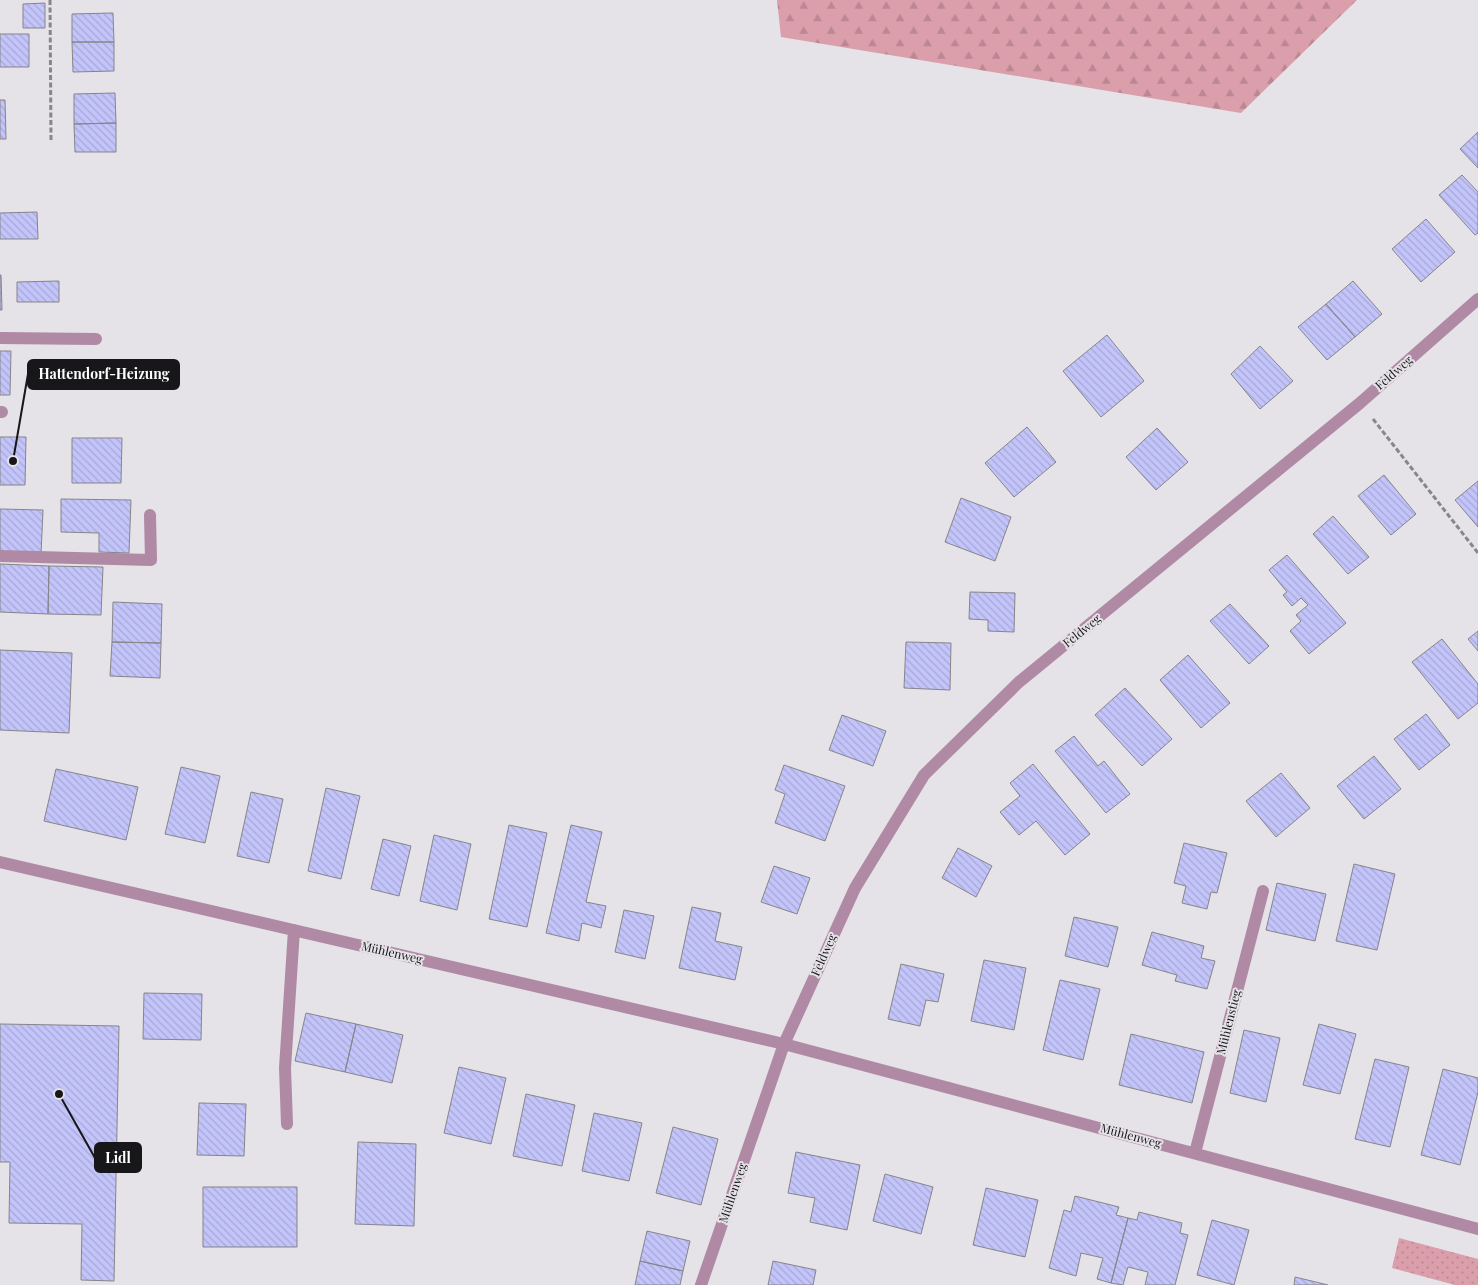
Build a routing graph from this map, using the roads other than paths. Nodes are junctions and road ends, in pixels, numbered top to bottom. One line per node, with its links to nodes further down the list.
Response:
1 (1478, 299): 9 (street, Feldweg)
2 (0, 338): 3 (street)
3 (96, 339)
4 (150, 515): 5 (street)
5 (0, 556)
6 (0, 862): 8 (street, Mühlenweg)
7 (1263, 891): 11 (street, Mühlenstieg)
8 (294, 930): 9 (street, Mühlenweg); 10 (street)
9 (784, 1044): 11 (street, Mühlenweg); 13 (street, Mühlenweg)
10 (287, 1124)
11 (1195, 1153): 12 (street, Mühlenweg)
12 (1478, 1229)
13 (701, 1285)

